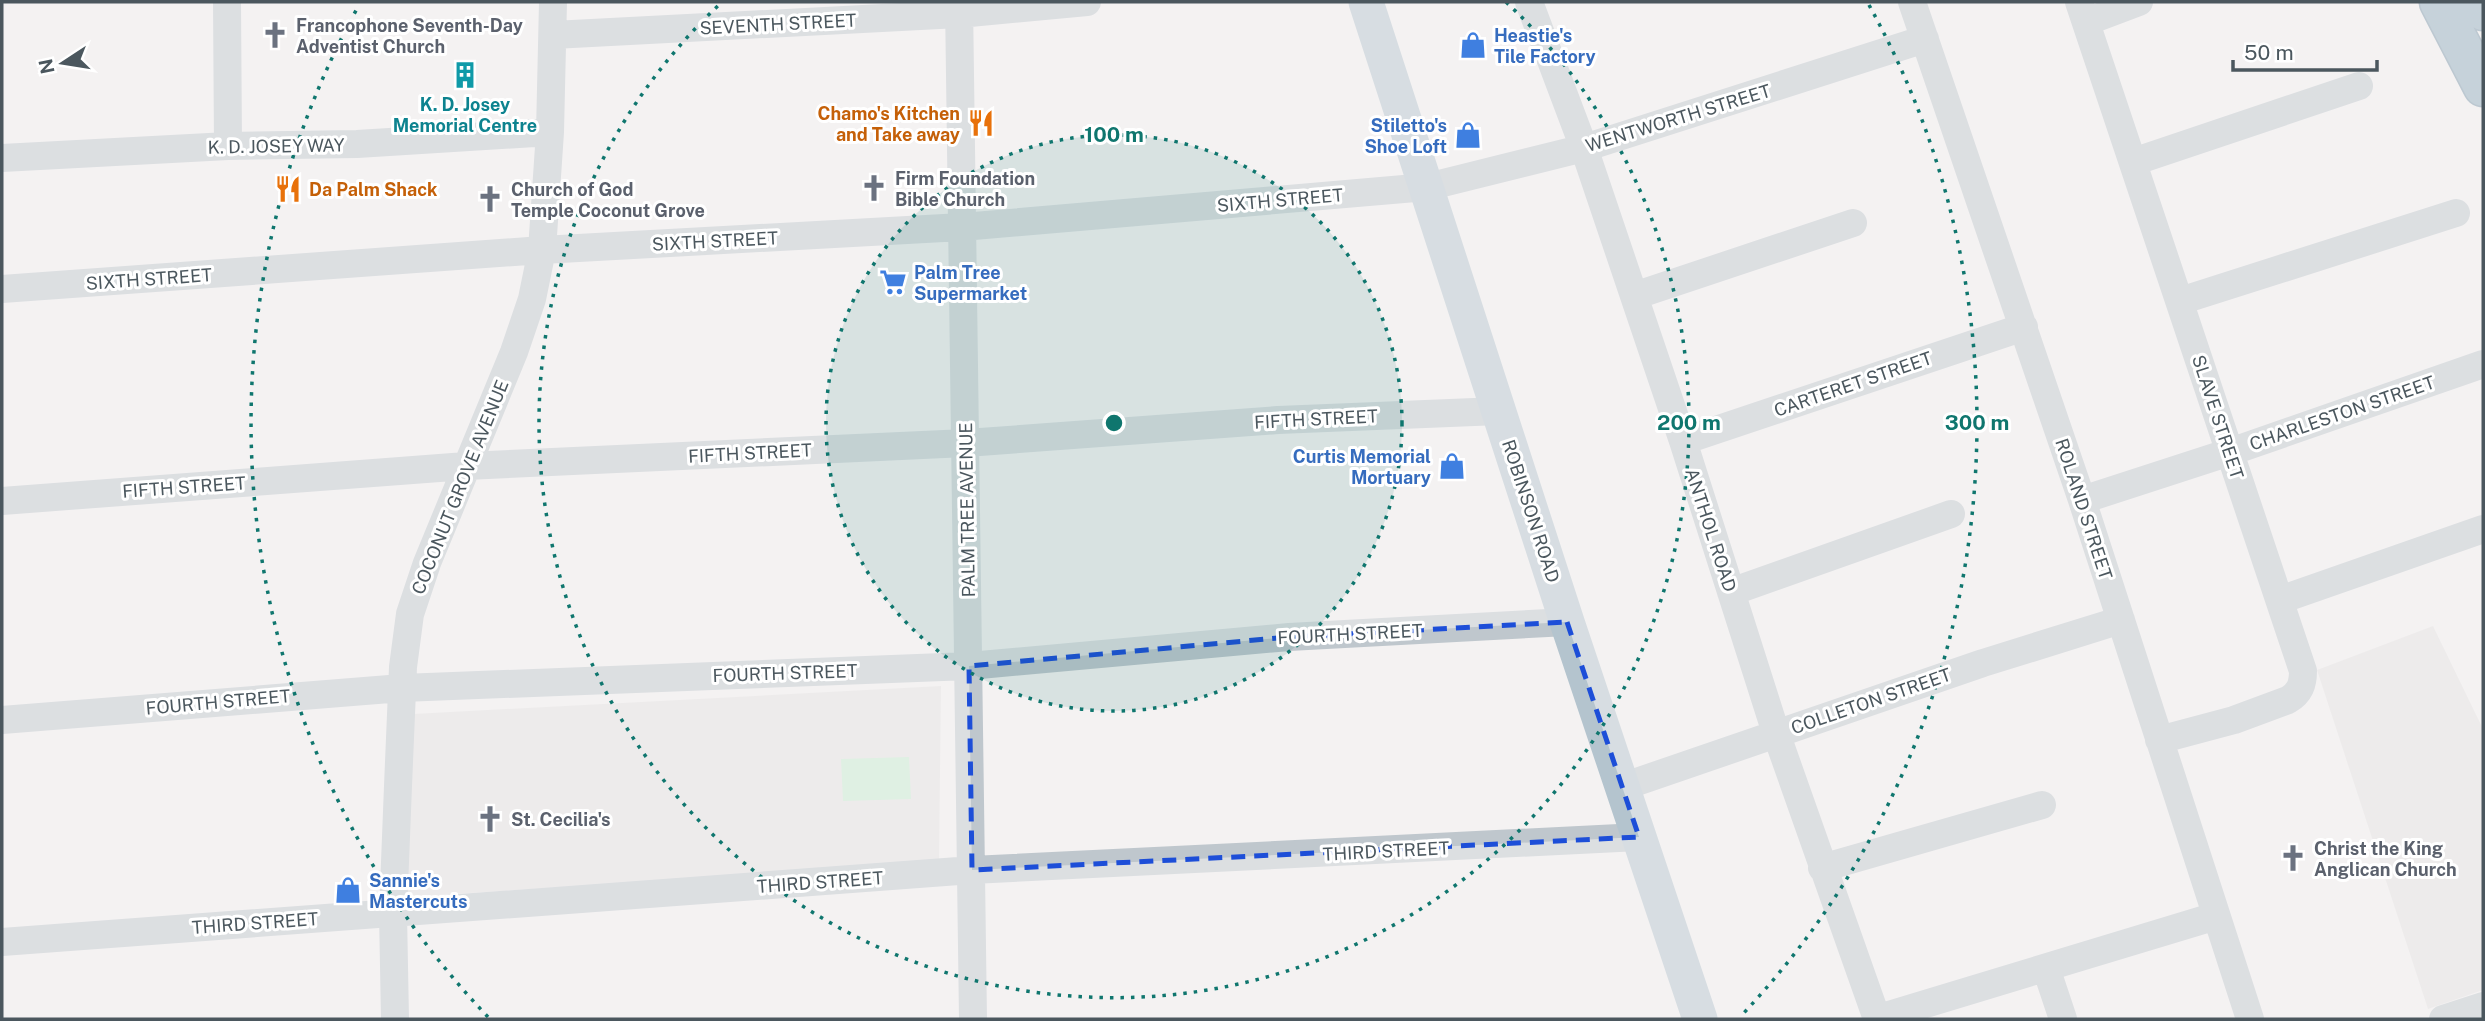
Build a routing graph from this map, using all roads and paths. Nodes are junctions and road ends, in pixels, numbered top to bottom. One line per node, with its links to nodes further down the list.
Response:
1 (227, 2): 18 (street)
2 (553, 2): 13 (street, COCONUT GROVE AVENUE)
3 (1087, 2): 10 (street, SEVENTH STREET)
4 (1366, 2): 22 (main road, ROBINSON ROAD)
5 (1529, 2): 19 (street, ANTHOL ROAD)
6 (1912, 2): 14 (street, ROLAND STREET)
7 (2139, 2): 12 (street)
8 (2439, 2): 16 (highway)
9 (2479, 2): 11 (highway)
10 (959, 8): 13 (street, SEVENTH STREET); 25 (street, PALM TREE AVENUE)
11 (2483, 11)
12 (2083, 12): 21 (street, SLAVE STREET)
13 (553, 35): 17 (street, COCONUT GROVE AVENUE)
14 (1925, 39): 19 (street, WENTWORTH STREET); 30 (street, ROLAND STREET)
15 (2359, 86): 21 (street)
16 (2483, 87)
17 (550, 132): 18 (street, K. D. JOSEY WAY); 26 (street, COCONUT GROVE AVENUE)
18 (228, 146): 20 (street, K. D. JOSEY WAY)
19 (1584, 148): 22 (street, WENTWORTH STREET); 28 (street, ANTHOL ROAD)
20 (2, 158)
21 (2133, 162): 29 (street, SLAVE STREET)
22 (1427, 187): 25 (street, SIXTH STREET); 32 (main road, ROBINSON ROAD)
23 (2456, 213): 29 (street)
24 (1853, 223): 28 (street)
25 (962, 227): 26 (street, SIXTH STREET); 34 (street, PALM TREE AVENUE)
26 (542, 250): 27 (street, SIXTH STREET); 36 (street, COCONUT GROVE AVENUE)
27 (2, 289)
28 (1634, 296): 33 (street, ANTHOL ROAD)
29 (2180, 301): 35 (street, SLAVE STREET)
30 (2024, 327): 33 (street, CARTERET STREET); 37 (street, ROLAND STREET)
31 (2483, 364): 35 (street, CHARLESTON STREET)
32 (1499, 411): 34 (street, FIFTH STREET); 44 (main road, ROBINSON ROAD)
33 (1683, 441): 41 (street, ANTHOL ROAD)
34 (966, 443): 36 (street, FIFTH STREET); 45 (street, PALM TREE AVENUE)
35 (2230, 452): 37 (street, CHARLESTON STREET); 42 (street, SLAVE STREET)
36 (466, 466): 38 (street, FIFTH STREET); 46 (street, COCONUT GROVE AVENUE)
37 (2082, 500): 43 (street, ROLAND STREET)
38 (2, 501)
39 (1951, 514): 41 (street)
40 (2479, 538): 42 (street)
41 (1731, 592): 48 (street, ANTHOL ROAD)
42 (2280, 600): 49 (street, SLAVE STREET)
43 (2121, 620): 48 (street, COLLETON STREET); 49 (street, ROLAND STREET)
44 (1567, 622): 45 (street, FOURTH STREET); 50 (main road, ROBINSON ROAD)
45 (969, 666): 46 (street, FOURTH STREET); 54 (street, PALM TREE AVENUE)
46 (402, 688): 47 (street, FOURTH STREET); 55 (street, COCONUT GROVE AVENUE)
47 (2, 720)
48 (1776, 733): 50 (street, COLLETON STREET); 53 (street, ANTHOL ROAD)
49 (2160, 740): 56 (street, ROLAND STREET)
50 (1622, 787): 52 (main road, ROBINSON ROAD)
51 (2042, 805): 53 (street)
52 (1639, 837): 54 (street, THIRD STREET); 62 (main road, ROBINSON ROAD)
53 (1822, 868): 63 (street, ANTHOL ROAD)
54 (972, 870): 55 (street, THIRD STREET); 61 (street, PALM TREE AVENUE)
55 (393, 913): 57 (street, THIRD STREET); 60 (street, COCONUT GROVE AVENUE)
56 (2216, 916): 58 (street); 65 (street, ROLAND STREET)
57 (2, 942)
58 (2046, 968): 63 (street); 64 (street)
59 (2483, 1006): 66 (street)
60 (396, 1019)
61 (973, 1019)
62 (1700, 1019)
63 (1876, 1019)
64 (2063, 1019)
65 (2250, 1019)
66 (2443, 1019)

